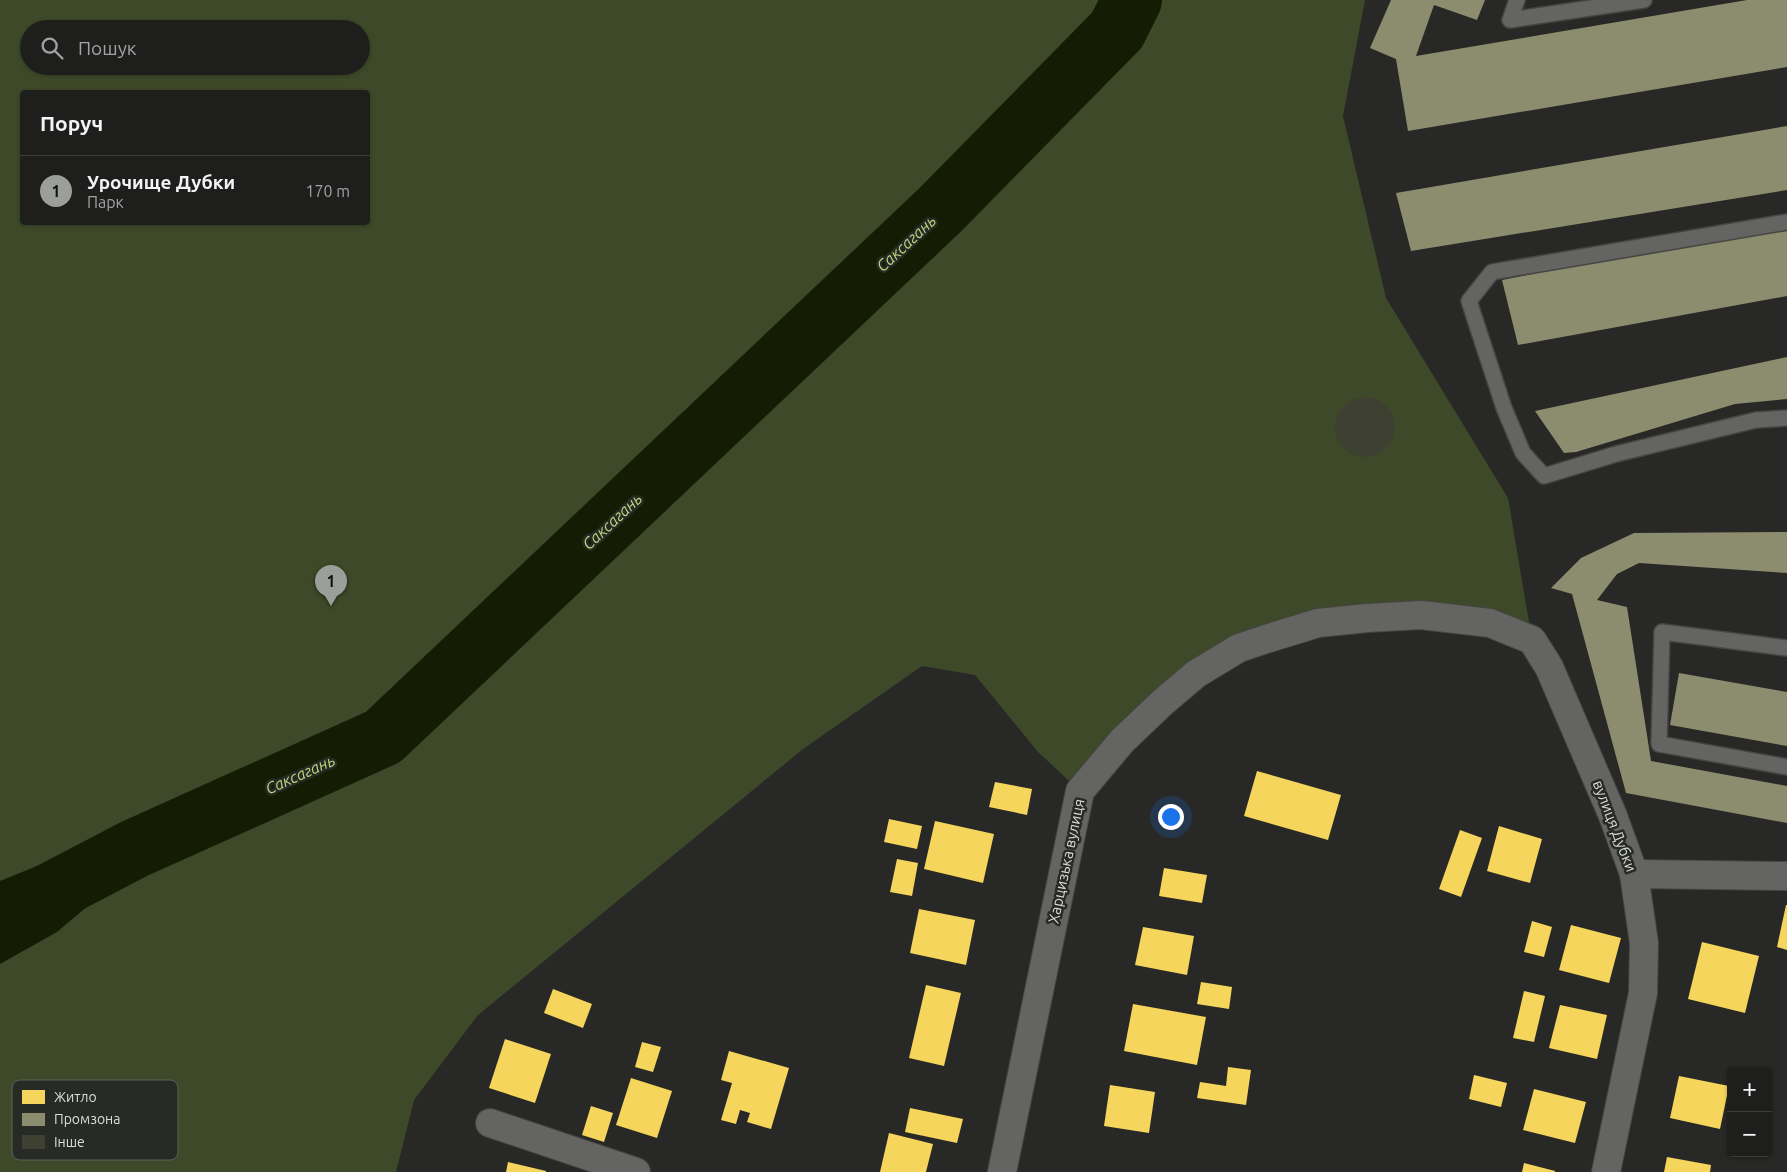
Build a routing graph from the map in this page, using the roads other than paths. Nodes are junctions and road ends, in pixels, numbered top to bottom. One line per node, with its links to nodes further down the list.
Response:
1 (1517, 0): 3 (lane)
2 (1644, 0): 3 (lane)
3 (1624, 2)
4 (1787, 222): 5 (lane)
5 (1787, 418)
6 (1532, 640): 9 (street, вулиця Дубки); 13 (street, Харцизька вулиця)
7 (1787, 648): 8 (lane)
8 (1787, 767)
9 (1634, 874): 10 (street); 14 (street, вулиця Дубки)
10 (1787, 876)
11 (490, 1123): 12 (street)
12 (636, 1172)
13 (1002, 1172)
14 (1606, 1172)

